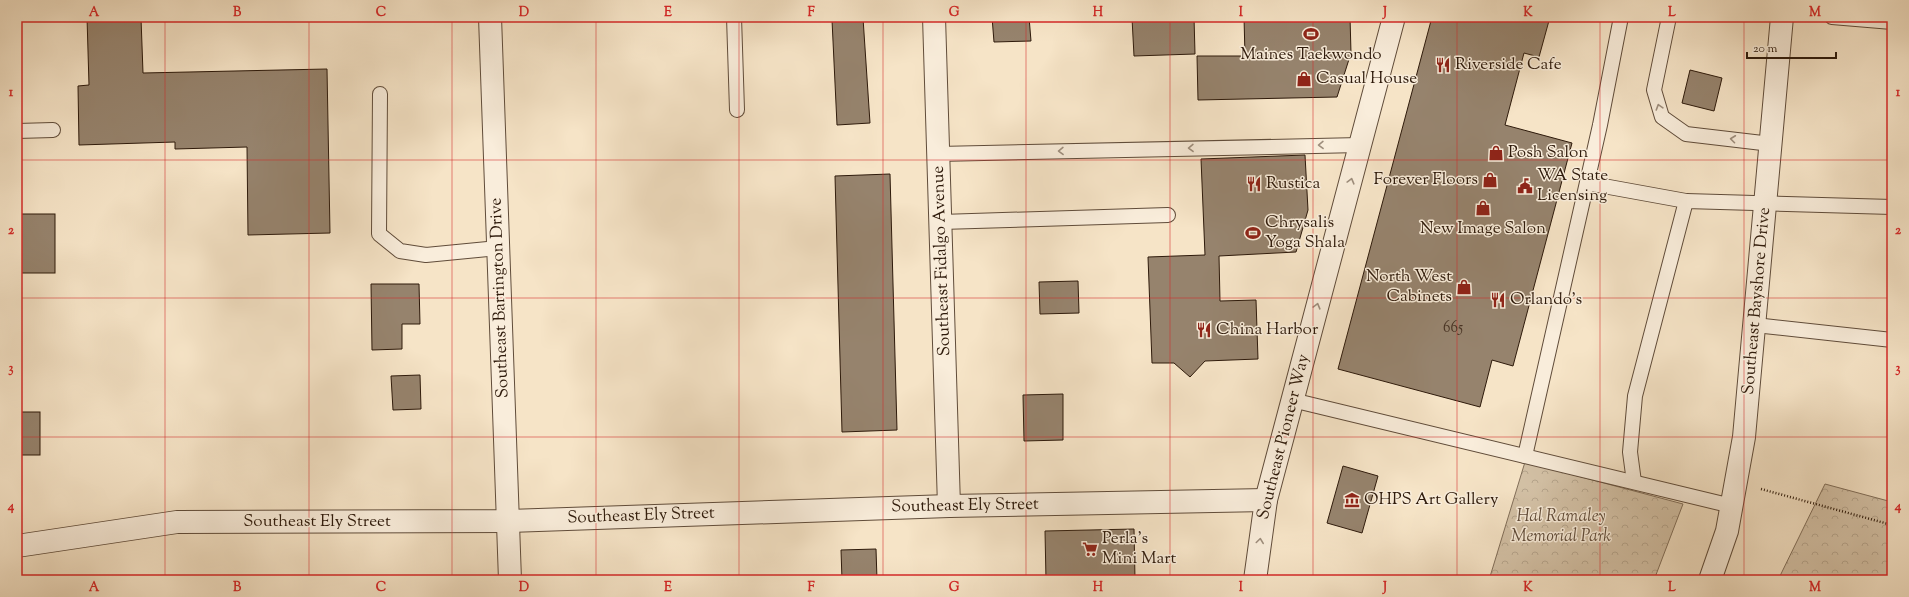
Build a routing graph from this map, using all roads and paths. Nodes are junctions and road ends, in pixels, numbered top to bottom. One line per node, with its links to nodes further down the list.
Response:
1 (490, 17): 24 (street, Southeast Barrington Drive)
2 (734, 17): 12 (lane)
3 (934, 17): 17 (street, Southeast Fidalgo Avenue)
4 (1394, 17): 16 (street, Southeast Pioneer Way)
5 (1621, 17): 18 (lane)
6 (1669, 17): 15 (lane, one-way to 6)
7 (1782, 17): 15 (street, Southeast Bayshore Drive)
8 (1832, 17): 9 (lane)
9 (1864, 18): 10 (lane)
10 (1892, 22)
11 (380, 94): 24 (lane)
12 (737, 110)
13 (53, 130): 14 (lane)
14 (17, 131)
15 (1772, 144): 20 (street, Southeast Bayshore Drive)
16 (1360, 145): 17 (lane, one-way to 17); 27 (street, Southeast Pioneer Way, one-way to 16)
17 (938, 154): 23 (street, Southeast Fidalgo Avenue)
18 (1587, 183): 19 (lane); 28 (lane)
19 (1686, 201): 20 (lane); 29 (lane)
20 (1766, 203): 21 (lane); 25 (street, Southeast Bayshore Drive)
21 (1892, 207)
22 (1168, 215): 23 (lane)
23 (941, 222): 32 (street, Southeast Fidalgo Avenue)
24 (498, 248): 34 (street, Southeast Barrington Drive)
25 (1755, 325): 26 (lane); 30 (street, Southeast Bayshore Drive)
26 (1892, 340)
27 (1292, 400): 28 (lane); 31 (street, Southeast Pioneer Way)
28 (1525, 456): 29 (lane)
29 (1634, 482): 33 (lane)
30 (1736, 482): 33 (street, Southeast Bayshore Drive); 35 (path)
31 (1266, 500): 32 (street, Southeast Ely Street); 38 (street, Southeast Pioneer Way, one-way to 31)
32 (949, 506): 34 (street, Southeast Ely Street)
33 (1732, 506): 39 (street, Southeast Bayshore Drive)
34 (509, 521): 36 (street, Southeast Ely Street); 37 (street, Southeast Barrington Drive)
35 (1892, 525)
36 (17, 546)
37 (510, 580)
38 (1255, 580)
39 (1710, 580)

